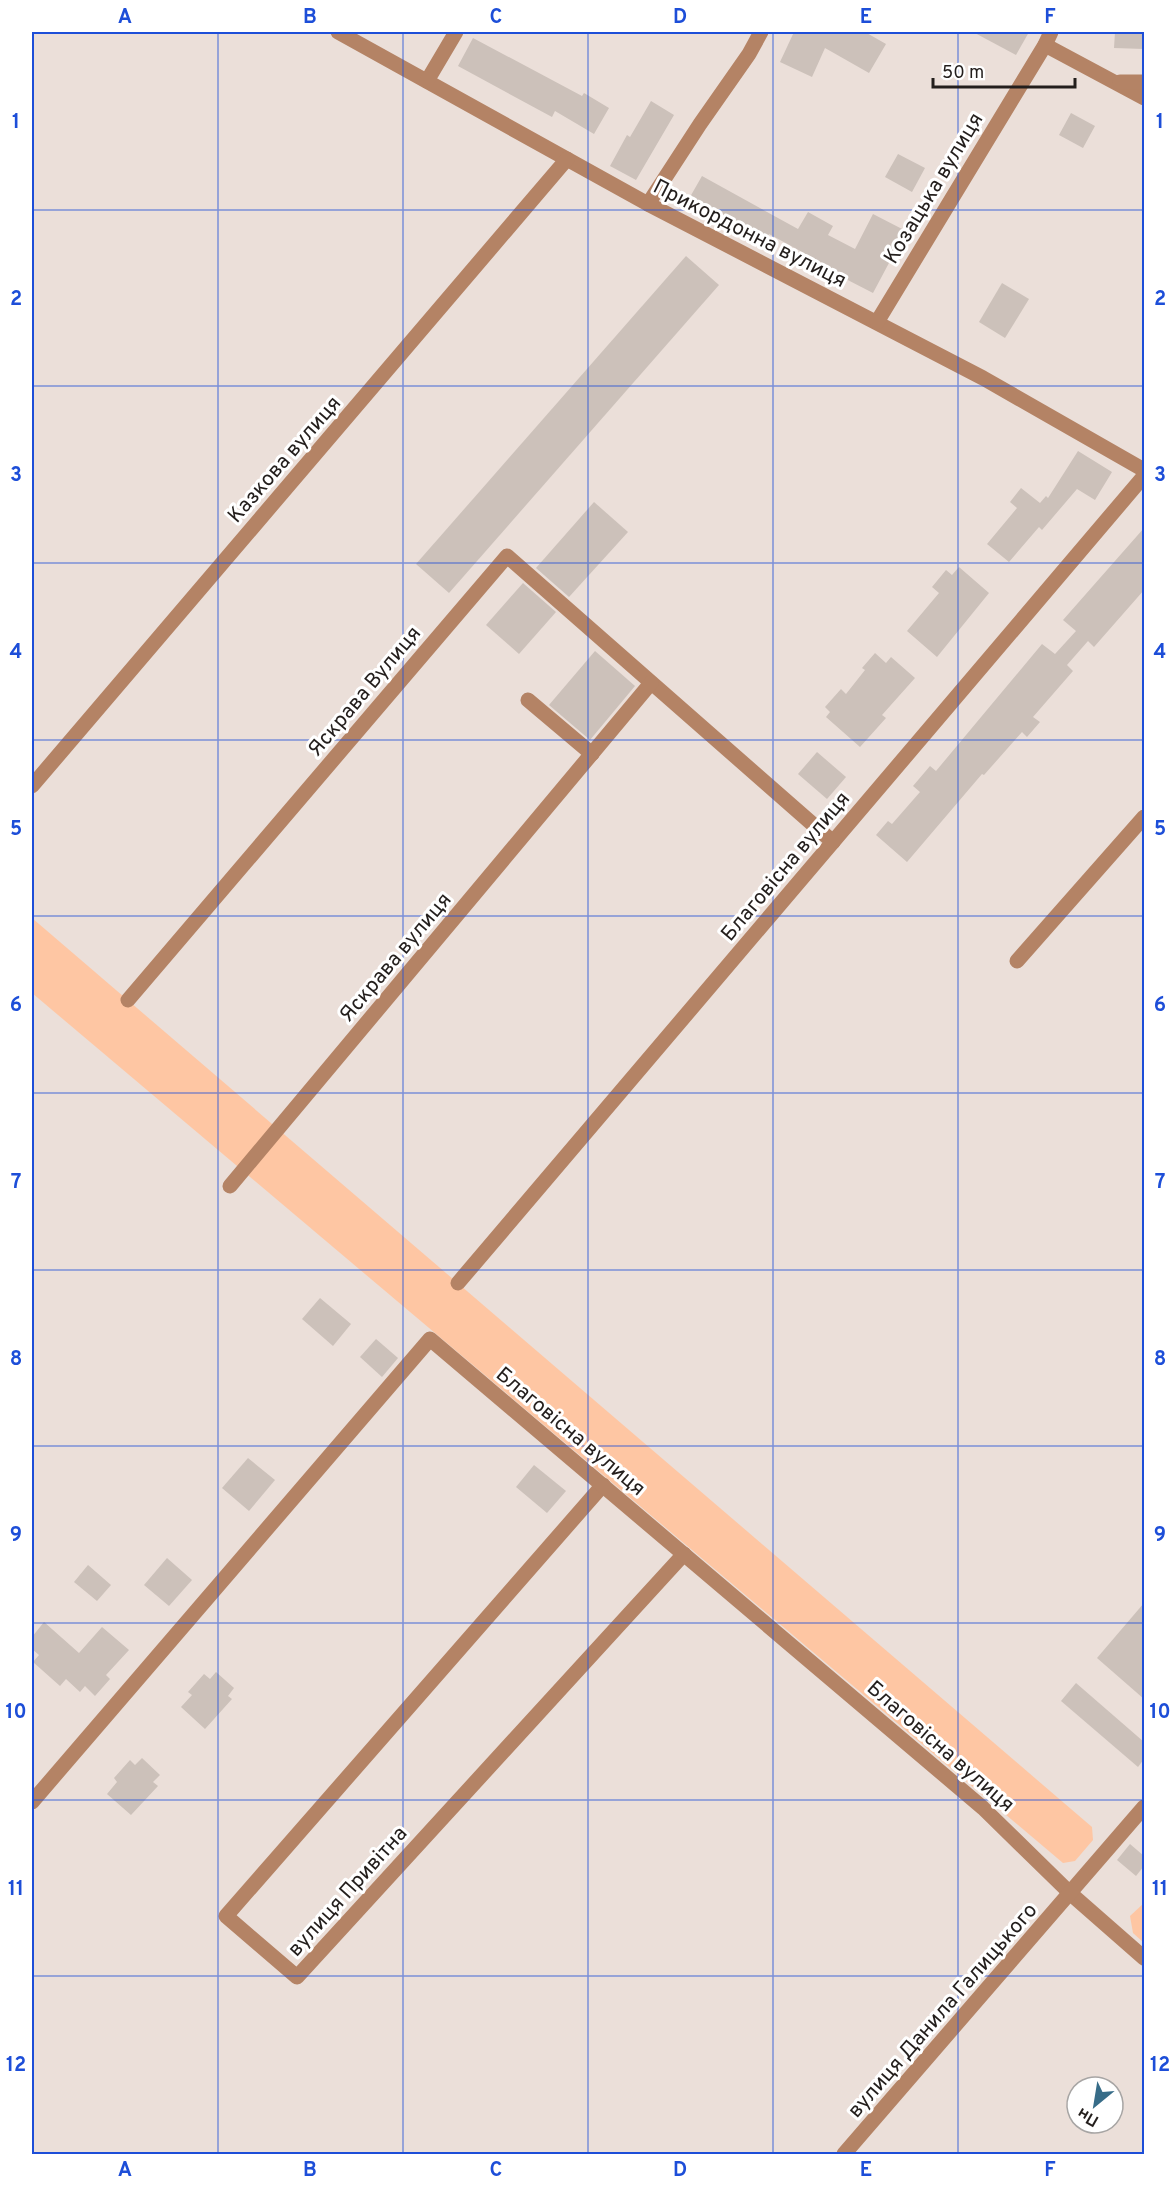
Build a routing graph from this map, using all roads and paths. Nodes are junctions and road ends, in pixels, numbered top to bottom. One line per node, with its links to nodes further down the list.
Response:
1 (338, 32): 5 (street, Прикордонна вулиця)
2 (456, 32): 5 (street)
3 (761, 32): 10 (street)
4 (1048, 38): 6 (street, Козацька вулиця); 11 (street, Козацька вулиця)
5 (427, 81): 9 (street, Прикордонна вулиця)
6 (1117, 82): 7 (street); 8 (street, Козацька вулиця)
7 (1144, 82)
8 (1144, 98)
9 (567, 159): 10 (street, Прикордонна вулиця); 17 (street, Казкова вулиця)
10 (648, 204): 11 (street, Прикордонна вулиця)
11 (877, 322): 12 (street, Прикордонна вулиця)
12 (1144, 470)
13 (1144, 476): 19 (street, Благовісна вулиця)
14 (651, 683): 16 (street, Яскрава вулиця); 19 (street); 21 (street, Яскрава Вулиця)
15 (528, 700): 16 (street)
16 (592, 754): 22 (street, Яскрава вулиця)
17 (32, 786)
18 (1144, 817): 20 (street)
19 (833, 842): 23 (street, Благовісна вулиця)
20 (1017, 961)
21 (128, 1000)
22 (231, 1186)
23 (458, 1283)
24 (603, 1485): 25 (street, Благовісна вулиця); 25 (street, вулиця Привітна); 26 (street, Благовісна вулиця)
25 (684, 1554): 28 (street, Благовісна вулиця)
26 (32, 1802)
27 (1144, 1807): 28 (street, вулиця Данила Галицького)
28 (1071, 1894): 29 (street, Благовісна вулиця); 30 (street, вулиця Данила Галицького)
29 (1144, 1958)
30 (844, 2154)

